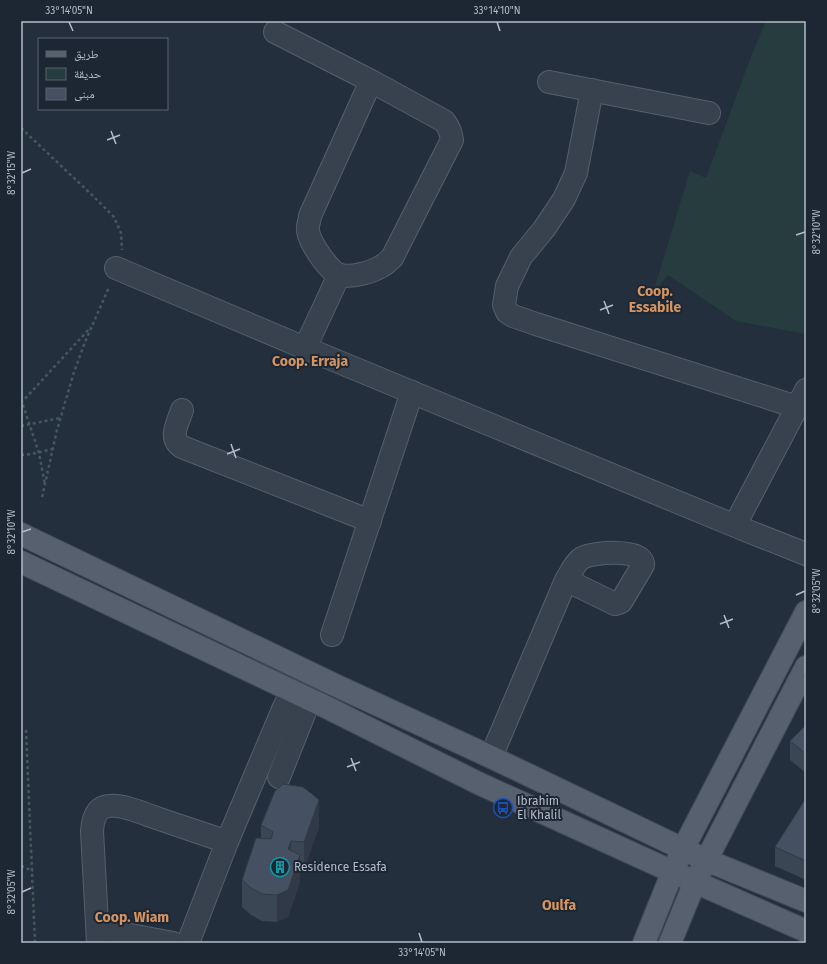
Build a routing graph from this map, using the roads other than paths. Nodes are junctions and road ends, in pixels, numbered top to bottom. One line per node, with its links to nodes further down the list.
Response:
1 (275, 32): 2 (street)
2 (371, 81): 7 (street); 7 (street)
3 (549, 82): 4 (street)
4 (592, 90): 5 (street); 10 (street)
5 (709, 113)
6 (116, 268): 8 (street)
7 (339, 275): 8 (street)
8 (305, 348): 9 (street)
9 (412, 392): 12 (street); 13 (street)
10 (802, 399): 13 (street)
11 (182, 410): 12 (street)
12 (370, 521): 19 (street)
13 (735, 525): 15 (street)
14 (21, 534): 22 (main road)
15 (806, 554)
16 (21, 562): 21 (main road)
17 (566, 580): 22 (street)
18 (806, 612): 25 (main road)
19 (332, 635)
20 (806, 666): 26 (main road)
21 (301, 695): 23 (street); 24 (street); 27 (main road)
22 (491, 757): 25 (main road)
23 (279, 777)
24 (227, 842): 31 (street); 33 (street)
25 (683, 849): 26 (main road); 27 (main road)
26 (706, 860): 28 (main road); 29 (main road)
27 (673, 871): 28 (main road); 34 (main road)
28 (695, 882): 30 (main road); 35 (main road)
29 (806, 901)
30 (806, 931)
31 (98, 936): 32 (street)
32 (173, 943)
33 (188, 943)
34 (644, 943)
35 (670, 943)

